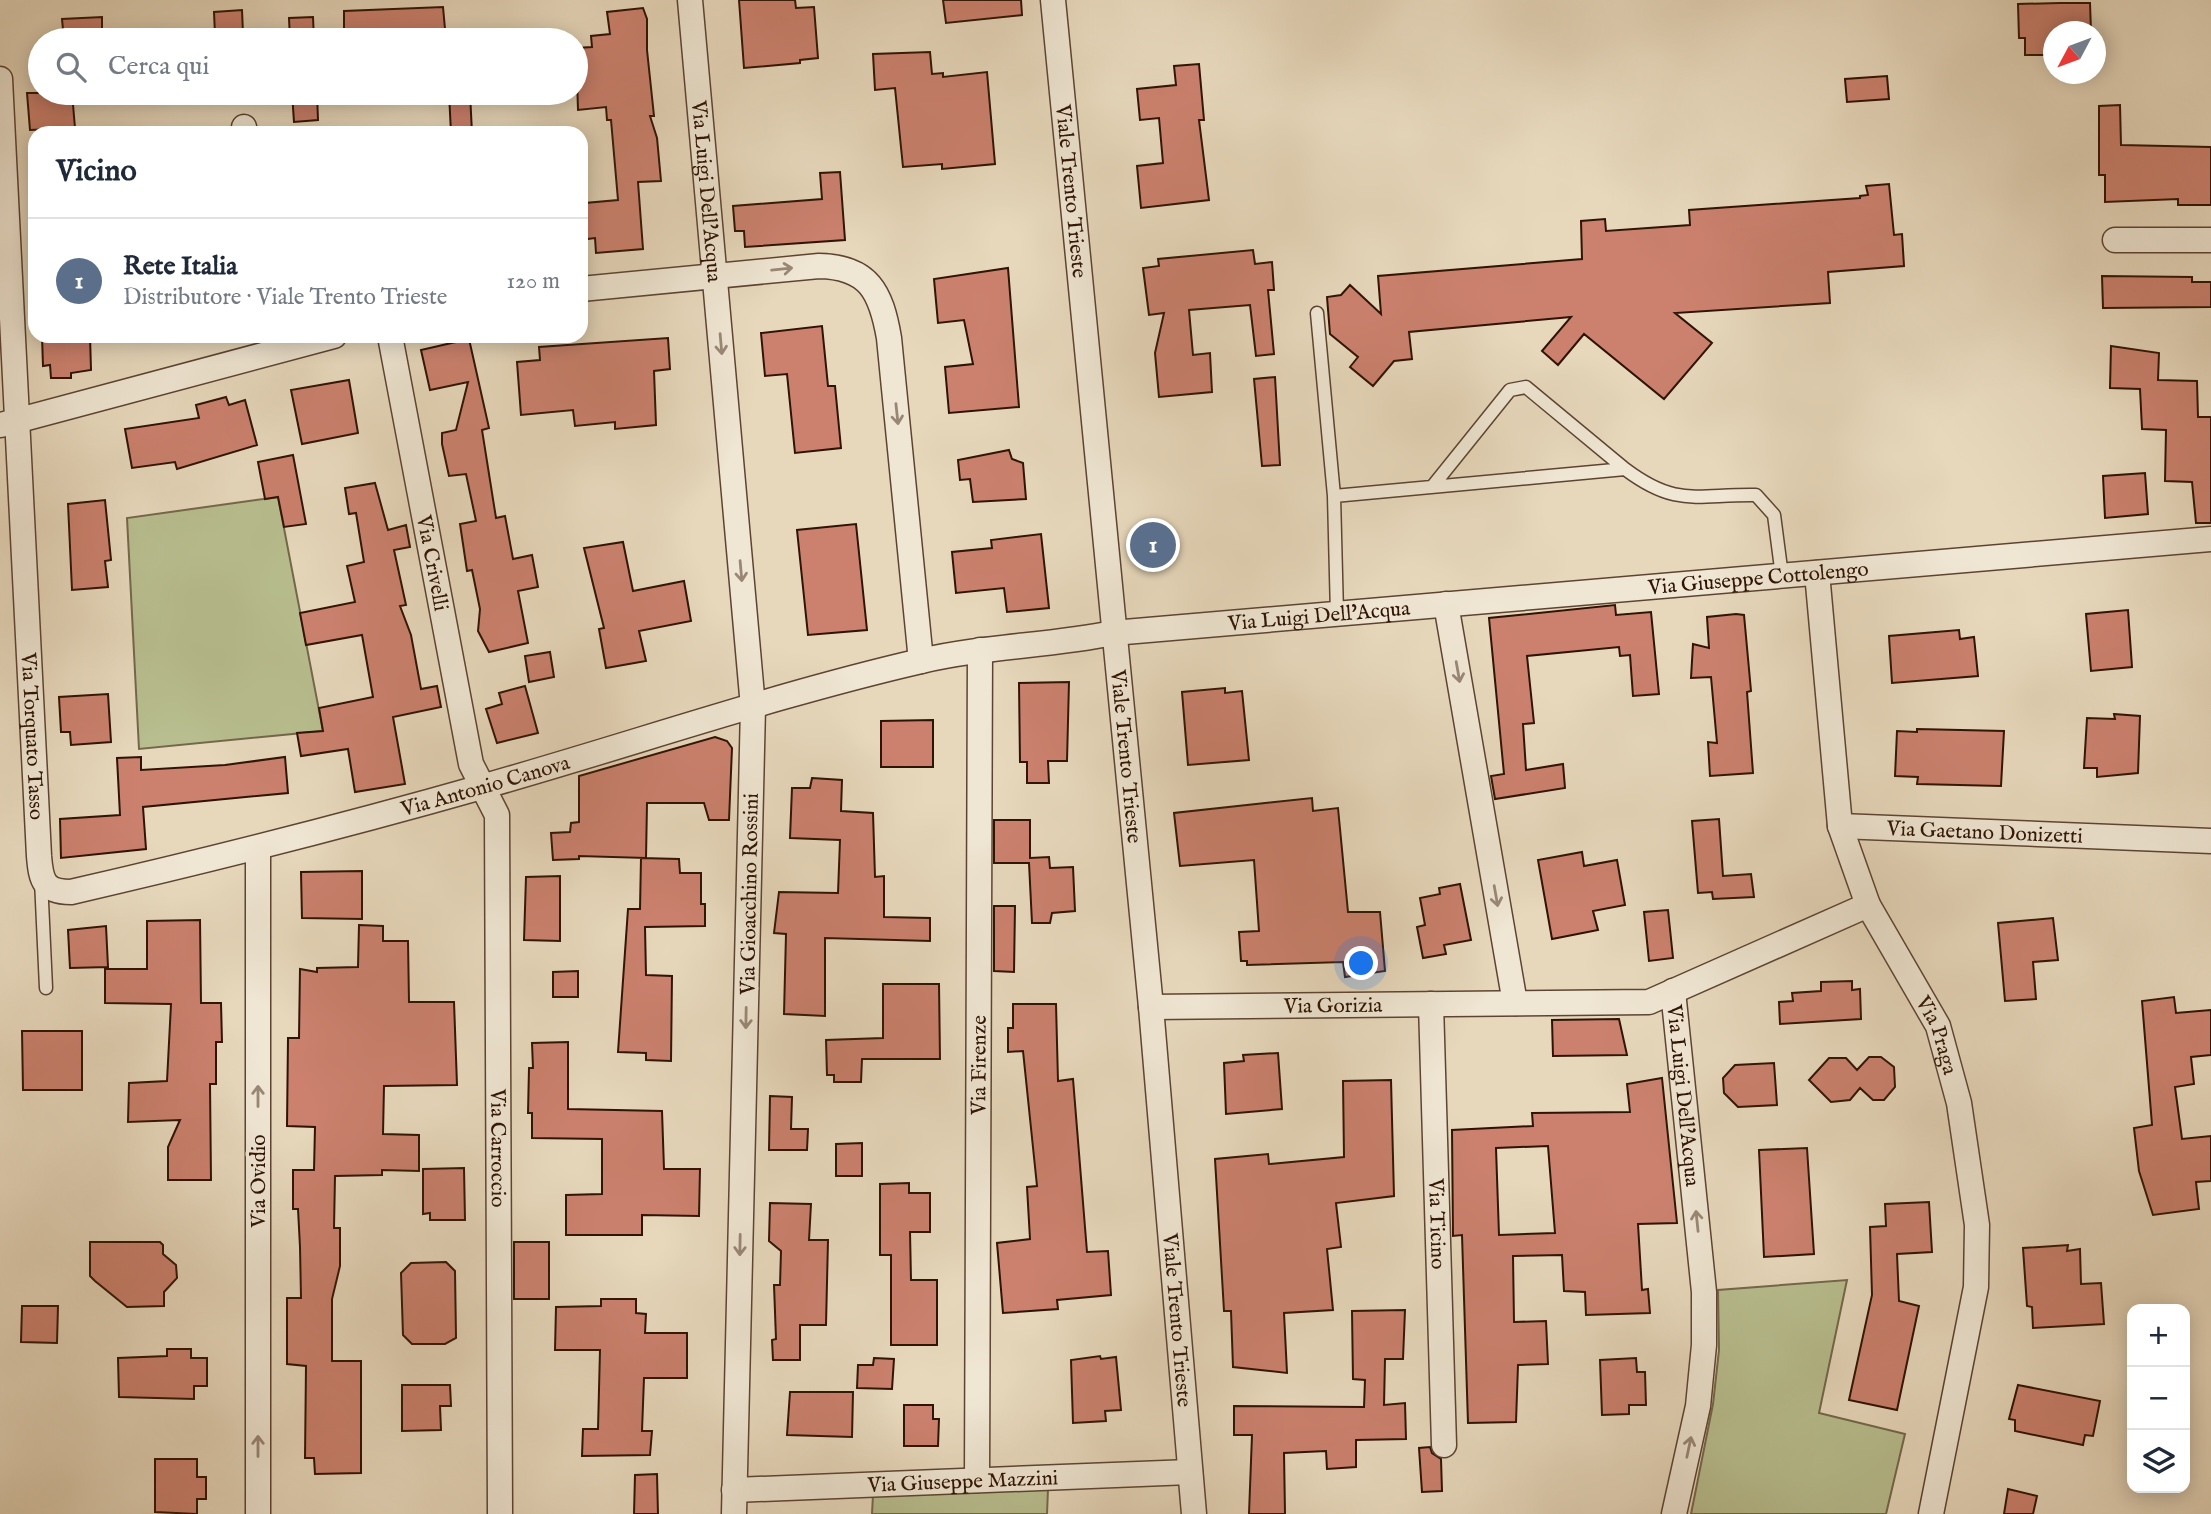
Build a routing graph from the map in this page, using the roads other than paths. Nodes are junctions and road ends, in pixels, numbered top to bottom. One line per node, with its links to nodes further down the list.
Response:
1 (690, 0): 6 (street, Via Luigi Dell'Acqua)
2 (1053, 0): 21 (street, Viale Trento Trieste)
3 (0, 79): 12 (street, Via Torquato Tasso)
4 (2115, 240): 5 (street)
5 (2211, 240)
6 (715, 276): 7 (street); 23 (street, Via Luigi Dell'Acqua, one-way to 23); 24 (street, Via Gioacchino Rossini, one-way to 24)
7 (588, 288)
8 (1317, 313): 15 (lane)
9 (284, 343): 11 (street)
10 (391, 343): 25 (street, Via Crivelli)
11 (263, 346): 12 (street)
12 (8, 424): 29 (street, Via Torquato Tasso)
13 (1625, 469): 14 (lane); 14 (lane); 18 (lane)
14 (1432, 487): 15 (lane)
15 (1334, 496): 20 (lane)
16 (2211, 539): 17 (street, Via Giuseppe Cottolengo)
17 (1817, 573): 18 (street, Via Giuseppe Cottolengo); 26 (street, Via Praga)
18 (1782, 576): 19 (street, Via Giuseppe Cottolengo)
19 (1446, 604): 20 (street, Via Luigi Dell'Acqua); 33 (street, one-way to 33)
20 (1337, 614): 21 (street, Via Luigi Dell'Acqua)
21 (1113, 632): 22 (street, Via Luigi Dell'Acqua); 35 (street, Viale Trento Trieste)
22 (980, 650): 23 (street, Via Luigi Dell'Acqua); 38 (street, Via Firenze)
23 (921, 661): 24 (street, Via Antonio Canova)
24 (753, 707): 25 (street, Via Antonio Canova); 39 (street, Via Gioacchino Rossini, one-way to 39)
25 (484, 786): 28 (street, Via Antonio Canova); 41 (street, Via Carroccio)
26 (1840, 827): 27 (street, Via Gaetano Donizetti); 30 (street, Via Praga)
27 (2211, 841)
28 (258, 849): 29 (street, Via Antonio Canova); 40 (street, Via Ovidio, one-way to 28)
29 (44, 884): 31 (lane)
30 (1868, 905): 32 (street); 44 (street, Via Praga)
31 (46, 988)
32 (1673, 991): 33 (street, Via Luigi Dell'Acqua); 43 (street, Via Luigi Dell'Acqua, one-way to 32)
33 (1515, 1003): 34 (street, Via Gorizia)
34 (1431, 1004): 35 (street, Via Gorizia); 36 (street, Via Ticino)
35 (1151, 1007): 37 (street, Viale Trento Trieste)
36 (1444, 1445)
37 (1190, 1472): 38 (street, Via Giuseppe Mazzini); 42 (street, Viale Trento Trieste)
38 (976, 1480): 39 (street, Via Giuseppe Mazzini)
39 (734, 1502)
40 (258, 1514)
41 (500, 1514)
42 (1194, 1514)
43 (1674, 1514)
44 (1931, 1514)

